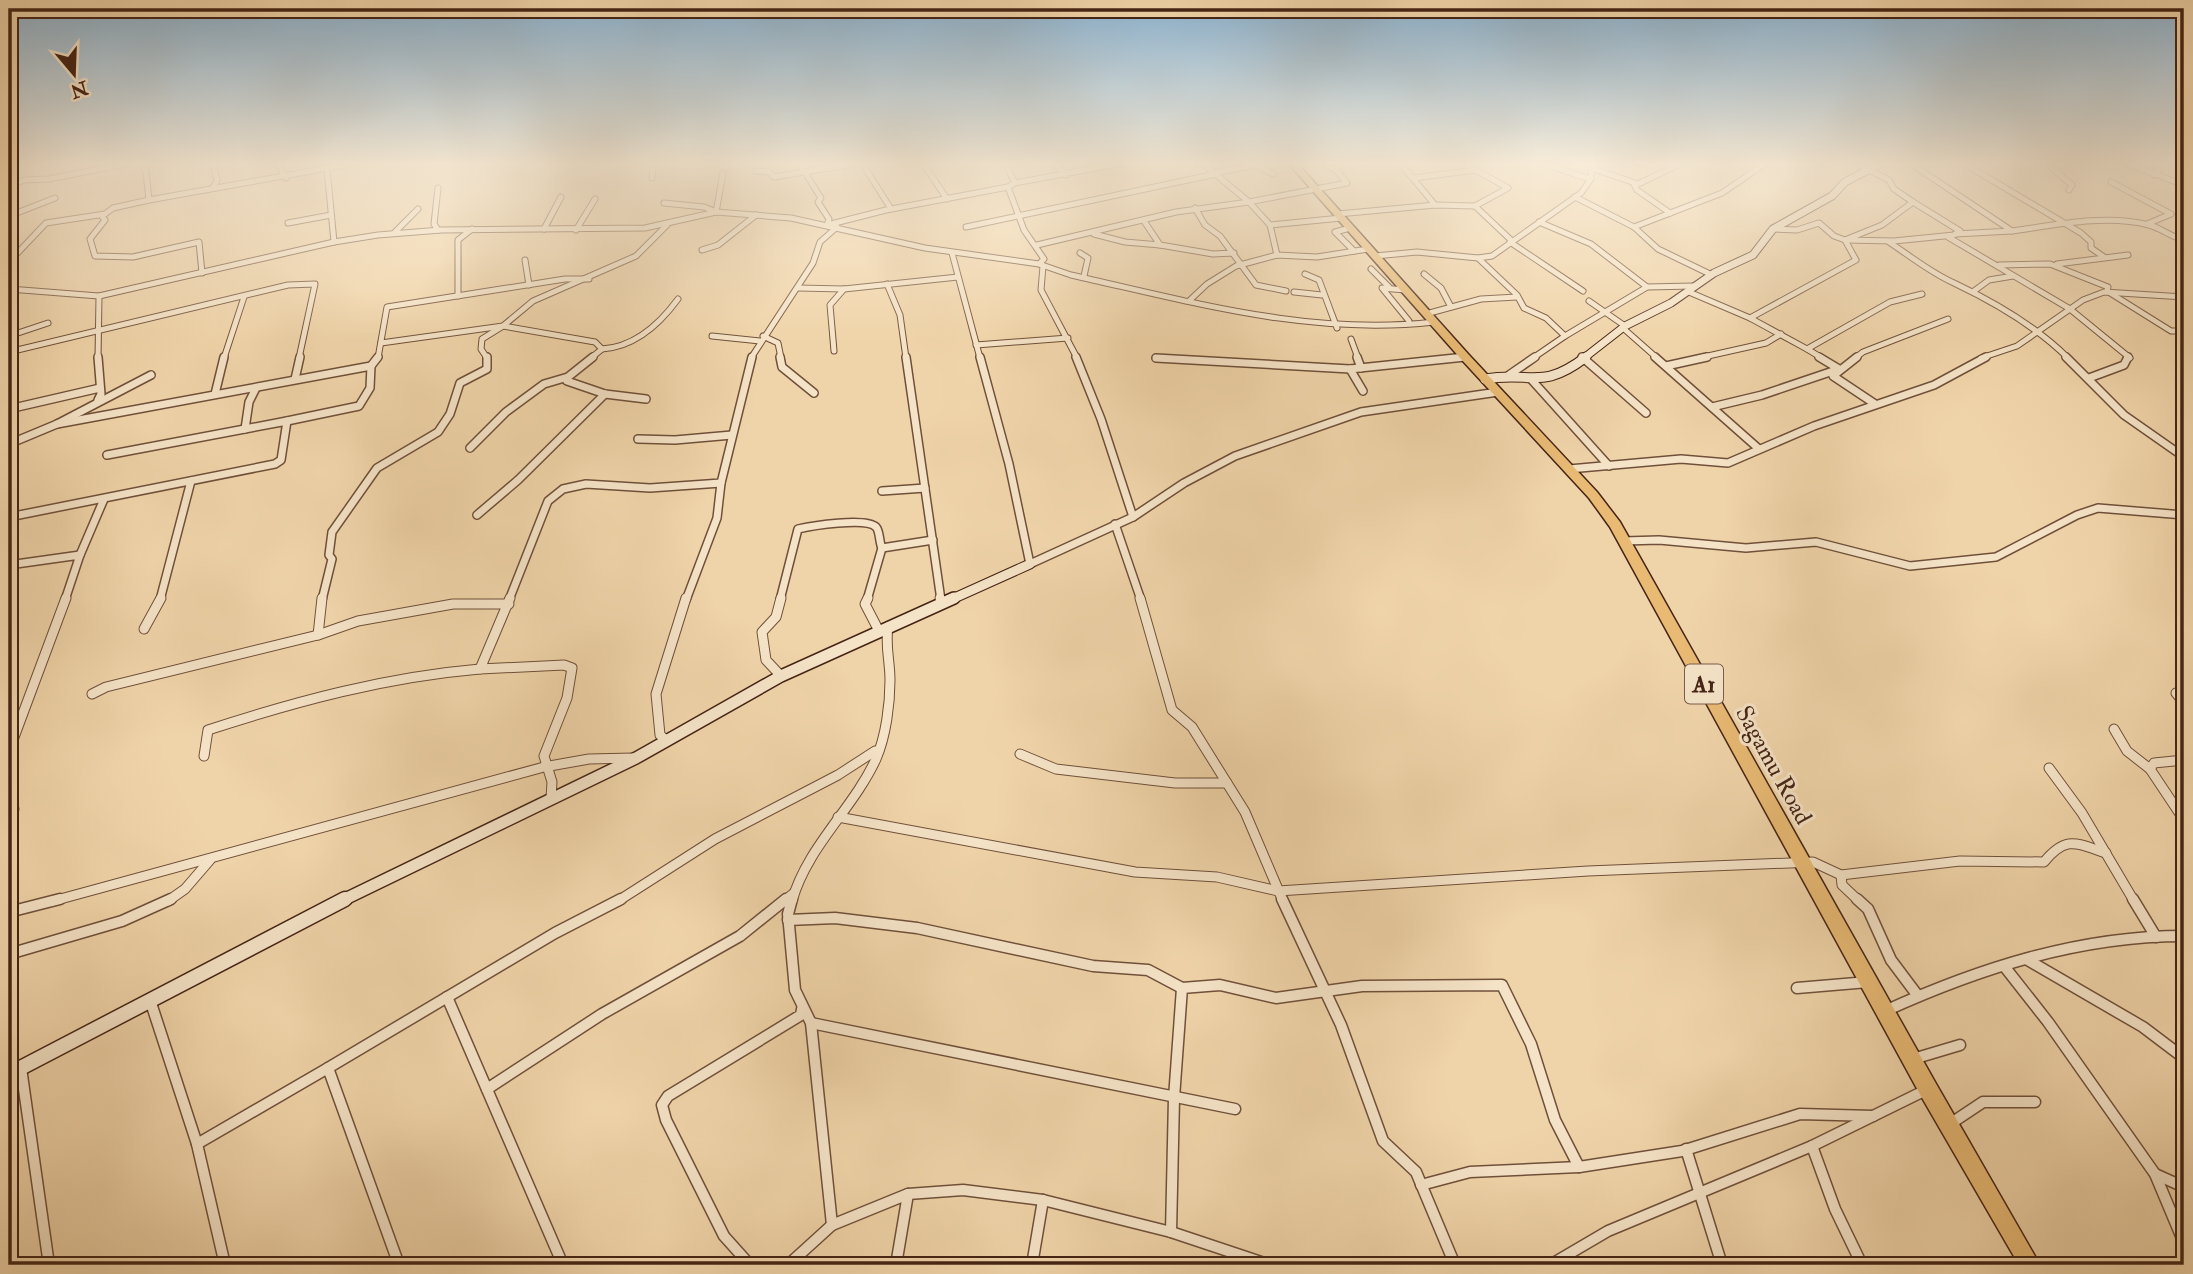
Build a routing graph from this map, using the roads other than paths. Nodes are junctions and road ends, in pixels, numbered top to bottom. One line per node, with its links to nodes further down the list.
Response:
1 (50, 222): 56 (street)
2 (103, 222): 72 (street)
3 (332, 222): 51 (street)
4 (405, 222): 44 (street)
5 (434, 222): 41 (street)
6 (547, 222): 39 (street)
7 (581, 222): 42 (street)
8 (677, 222): 31 (street)
9 (747, 222): 57 (street)
10 (809, 222): 32 (street)
11 (837, 222): 32 (street)
12 (985, 222): 37 (street)
13 (1022, 222): 53 (street)
14 (1138, 222): 45 (street)
15 (1145, 222): 54 (street)
16 (1204, 222): 60 (street)
17 (1268, 222): 33 (street)
18 (1307, 222): 33 (street)
19 (1345, 222): 63 (highway, Sagamu Road / A1)
20 (1491, 222): 50 (street)
21 (1539, 222): 50 (street)
22 (1540, 222): 84 (street)
23 (1627, 222): 35 (street)
24 (1644, 222): 35 (street)
25 (1785, 222): 40 (street)
26 (1885, 222): 48 (street)
27 (1946, 222): 46 (street)
28 (1999, 222): 43 (street)
29 (2064, 222): 34 (street)
30 (2147, 223): 34 (street); 49 (street)
31 (667, 225): 42 (street); 79 (street)
32 (827, 225): 36 (street)
33 (1270, 225): 61 (street)
34 (2068, 225): 43 (street); 64 (street)
35 (1634, 226): 75 (street)
36 (837, 227): 58 (street); 83 (street)
37 (966, 227)
38 (472, 229): 39 (street); 41 (street); 95 (street)
39 (544, 229): 42 (street)
40 (1773, 229): 48 (street); 75 (street)
41 (438, 230): 44 (street)
42 (576, 230)
43 (2012, 231): 46 (street)
44 (394, 233): 51 (street)
45 (1093, 233): 53 (street); 54 (street)
46 (1955, 233): 47 (street)
47 (1945, 236): 52 (street); 70 (street)
48 (1845, 240): 52 (street); 106 (street)
49 (2184, 240)
50 (1510, 241): 65 (street); 89 (street)
51 (334, 242): 72 (street)
52 (1889, 243): 90 (street)
53 (1037, 244): 69 (street)
54 (1160, 245): 60 (street)
55 (9, 246): 56 (street)
56 (21, 246): 67 (street)
57 (702, 250)
58 (952, 253): 69 (street); 78 (street)
59 (1080, 253): 76 (street)
60 (1234, 253): 68 (street)
61 (1277, 255): 63 (street); 68 (street)
62 (2128, 255): 64 (street)
63 (1367, 256): 65 (street); 82 (street); 88 (highway, Sagamu Road / A1)
64 (2104, 257): 71 (street)
65 (1478, 258): 97 (street)
66 (525, 260): 81 (street)
67 (9, 262)
68 (1240, 263): 93 (street); 100 (street)
69 (1041, 265): 76 (street); 120 (street)
70 (1999, 265): 71 (street); 77 (street)
71 (2054, 265): 91 (street)
72 (202, 273): 94 (street)
73 (1305, 274): 93 (street)
74 (1424, 274): 102 (street)
75 (1712, 275): 87 (street)
76 (1084, 276): 100 (street)
77 (2013, 276): 90 (street); 103 (street)
78 (958, 277): 80 (street); 124 (street)
79 (589, 279): 81 (street); 110 (street)
80 (887, 284): 86 (street); 171 (street)
81 (528, 285): 95 (street)
82 (1389, 287): 88 (street); 108 (street)
83 (798, 288): 86 (street); 121 (street)
84 (1647, 288): 87 (street); 104 (street)
85 (9, 289): 94 (street)
86 (844, 289): 127 (street)
87 (1691, 289): 106 (street); 111 (street)
88 (1405, 290): 105 (highway, Sagamu Road / A1)
89 (1583, 291)
90 (1974, 291): 116 (street)
91 (2107, 292): 98 (street); 103 (street); 114 (street)
92 (1922, 294): 126 (street)
93 (1322, 295): 112 (street)
94 (99, 296): 113 (street)
95 (458, 296): 123 (street)
96 (244, 297): 113 (street); 142 (street); 149 (street)
97 (1517, 297): 102 (street); 119 (street)
98 (2184, 297)
99 (678, 299): 125 (street)
100 (1190, 300): 112 (street)
101 (1588, 301): 104 (street)
102 (1451, 307): 105 (street)
103 (2070, 309): 116 (street); 141 (street)
104 (1605, 313): 111 (street); 119 (street)
105 (1430, 318): 112 (street); 129 (highway, Sagamu Road / A1)
106 (1749, 318): 115 (street)
107 (1948, 319): 136 (street)
108 (1409, 321)
109 (48, 323): 117 (street)
110 (503, 326): 123 (street); 125 (street); 189 (street)
111 (1624, 327): 130 (street); 133 (street)
112 (1337, 328)
113 (100, 329): 128 (street); 144 (street)
114 (2184, 331)
115 (1782, 334): 126 (street); 133 (street)
116 (2039, 334): 141 (street); 153 (street)
117 (9, 336)
118 (712, 336): 121 (street)
119 (1564, 336): 138 (street)
120 (1068, 338): 124 (street); 177 (street)
121 (761, 339): 148 (street); 160 (street)
122 (1351, 339): 134 (street)
123 (381, 343): 132 (street)
124 (976, 345): 183 (street)
125 (602, 349): 139 (street)
126 (1807, 349): 136 (street)
127 (834, 351)
128 (9, 352)
129 (1465, 357): 134 (street); 143 (highway, Sagamu Road / A1)
130 (1581, 357): 140 (street); 156 (street)
131 (1156, 358): 135 (street)
132 (371, 366): 142 (street); 157 (street)
133 (1666, 366): 154 (street)
134 (1361, 368): 135 (street)
135 (1350, 369): 146 (street)
136 (1839, 369): 153 (street); 154 (street)
137 (151, 375): 152 (street)
138 (1509, 375): 140 (street); 143 (street)
139 (568, 377): 150 (street); 163 (street)
140 (1530, 378): 167 (street)
141 (2090, 378): 166 (street)
142 (295, 379): 145 (street)
143 (1485, 379): 147 (highway, Sagamu Road / A1)
144 (100, 388): 152 (street); 155 (street)
145 (256, 388): 149 (street); 159 (street)
146 (1363, 391)
147 (1498, 392): 168 (highway, Sagamu Road / A1); 177 (street)
148 (814, 393)
149 (215, 394): 158 (street)
150 (605, 394): 151 (street); 175 (street)
151 (646, 399)
152 (98, 400): 158 (street)
153 (1875, 404): 164 (street)
154 (1712, 407): 164 (street)
155 (9, 409)
156 (1646, 413)
157 (287, 421): 159 (street); 169 (street)
158 (57, 424): 162 (street)
159 (245, 429): 165 (street)
160 (732, 435): 161 (street); 170 (street)
161 (638, 439)
162 (9, 444)
163 (470, 448)
164 (1759, 449): 167 (street)
165 (107, 455)
166 (2184, 457)
167 (1609, 466): 168 (street)
168 (1569, 469): 180 (highway, Sagamu Road / A1)
169 (191, 481): 173 (street); 187 (street)
170 (721, 484): 186 (street); 196 (street)
171 (925, 488): 172 (street); 179 (street)
172 (882, 491)
173 (104, 499): 176 (street); 182 (street)
174 (2184, 514): 180 (street)
175 (477, 515)
176 (9, 517)
177 (1133, 517): 178 (street)
178 (1115, 524): 183 (street); 206 (street)
179 (933, 540): 181 (street); 185 (street)
180 (1624, 541): 214 (highway, Sagamu Road / A1)
181 (882, 548): 188 (street); 191 (street)
182 (80, 555): 184 (street); 205 (street)
183 (1030, 564): 185 (street)
184 (9, 565)
185 (941, 602): 188 (street)
186 (509, 604): 189 (street); 190 (street)
187 (144, 629)
188 (883, 629): 191 (street); 197 (street)
189 (318, 635): 193 (street)
190 (480, 669): 199 (street); 202 (street)
191 (781, 676): 196 (street)
192 (2176, 693): 194 (street)
193 (92, 694)
194 (2184, 703)
195 (2113, 729): 204 (street)
196 (667, 741): 200 (street)
197 (875, 751): 209 (street); 230 (street)
198 (1020, 754): 206 (street)
199 (204, 756)
200 (636, 758): 202 (street); 208 (street)
201 (2184, 760): 204 (street)
202 (546, 768): 208 (street); 213 (street)
203 (2049, 768): 212 (street)
204 (2150, 769): 210 (street)
205 (9, 777)
206 (1227, 783): 216 (street)
207 (9, 793): 211 (street)
208 (551, 798): 231 (street)
209 (838, 817): 216 (street); 217 (street)
210 (2184, 820)
211 (9, 825)
212 (2106, 853): 215 (street); 221 (street)
213 (213, 857): 218 (street); 222 (street)
214 (1804, 864): 215 (street); 216 (street); 225 (highway, Sagamu Road / A1)
215 (1841, 875): 229 (street)
216 (1278, 891): 228 (street)
217 (794, 893): 219 (street); 241 (street)
218 (9, 912)
219 (788, 920): 226 (street); 232 (street)
220 (2184, 936): 221 (street)
221 (2156, 937): 223 (street)
222 (9, 954)
223 (2026, 959): 224 (street); 236 (street)
224 (2004, 966): 229 (street); 252 (street)
225 (1869, 982): 227 (street); 233 (highway, Sagamu Road / A1)
226 (1182, 988): 228 (street); 243 (street)
227 (1797, 988)
228 (1324, 990): 251 (street); 253 (street)
229 (1918, 996): 233 (street)
230 (447, 998): 238 (street); 241 (street)
231 (150, 1000): 239 (street); 248 (street)
232 (802, 1009): 234 (street); 265 (street)
233 (1885, 1011): 237 (highway, Sagamu Road / A1)
234 (811, 1023): 243 (street); 258 (street)
235 (1960, 1045): 237 (street)
236 (2184, 1058)
237 (1912, 1060): 242 (highway, Sagamu Road / A1)
238 (328, 1068): 248 (street); 263 (street)
239 (21, 1069): 240 (street); 261 (street)
240 (9, 1074)
241 (487, 1089): 264 (street)
242 (1928, 1089): 246 (street); 247 (highway, Sagamu Road / A1)
243 (1174, 1098): 245 (street); 259 (street)
244 (2035, 1102): 247 (street)
245 (1234, 1109)
246 (1873, 1116): 249 (street); 250 (street)
247 (1948, 1126): 274 (highway, Sagamu Road / A1)
248 (197, 1144): 262 (street)
249 (1812, 1146): 255 (street); 273 (street)
250 (1686, 1149): 251 (street); 255 (street)
251 (1579, 1167): 253 (street)
252 (2155, 1174): 254 (street); 260 (street)
253 (1421, 1185): 270 (street)
254 (2184, 1187)
255 (1700, 1193): 271 (street); 272 (street)
256 (908, 1194): 257 (street); 258 (street); 267 (street)
257 (1043, 1200): 259 (street); 268 (street)
258 (832, 1225): 266 (street)
259 (1171, 1232): 269 (street)
260 (2184, 1243)
261 (49, 1265)
262 (225, 1265)
263 (399, 1265)
264 (564, 1265)
265 (750, 1265)
266 (788, 1265)
267 (896, 1265)
268 (1032, 1265)
269 (1269, 1265)
270 (1455, 1265)
271 (1550, 1265)
272 (1722, 1265)
273 (1862, 1265)
274 (2030, 1265)

